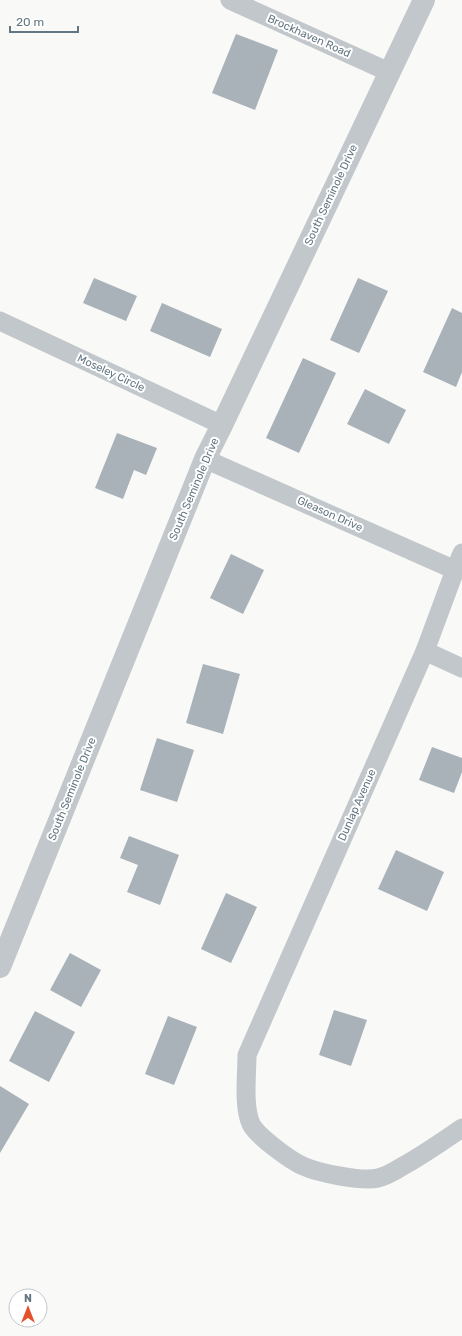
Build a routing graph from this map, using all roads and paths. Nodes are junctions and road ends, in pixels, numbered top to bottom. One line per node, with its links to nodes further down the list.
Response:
1 (230, 0): 3 (street, Brockhaven Road)
2 (424, 0): 3 (street, South Seminole Drive)
3 (389, 72): 5 (street, South Seminole Drive)
4 (0, 321): 5 (street, Moseley Circle)
5 (222, 425): 6 (street, South Seminole Drive)
6 (205, 459): 7 (street, Gleason Drive); 10 (street, South Seminole Drive)
7 (458, 562): 8 (street, Dunlap Avenue)
8 (425, 651): 9 (street); 11 (street, Dunlap Avenue)
9 (462, 668)
10 (0, 966)
11 (462, 1128)

